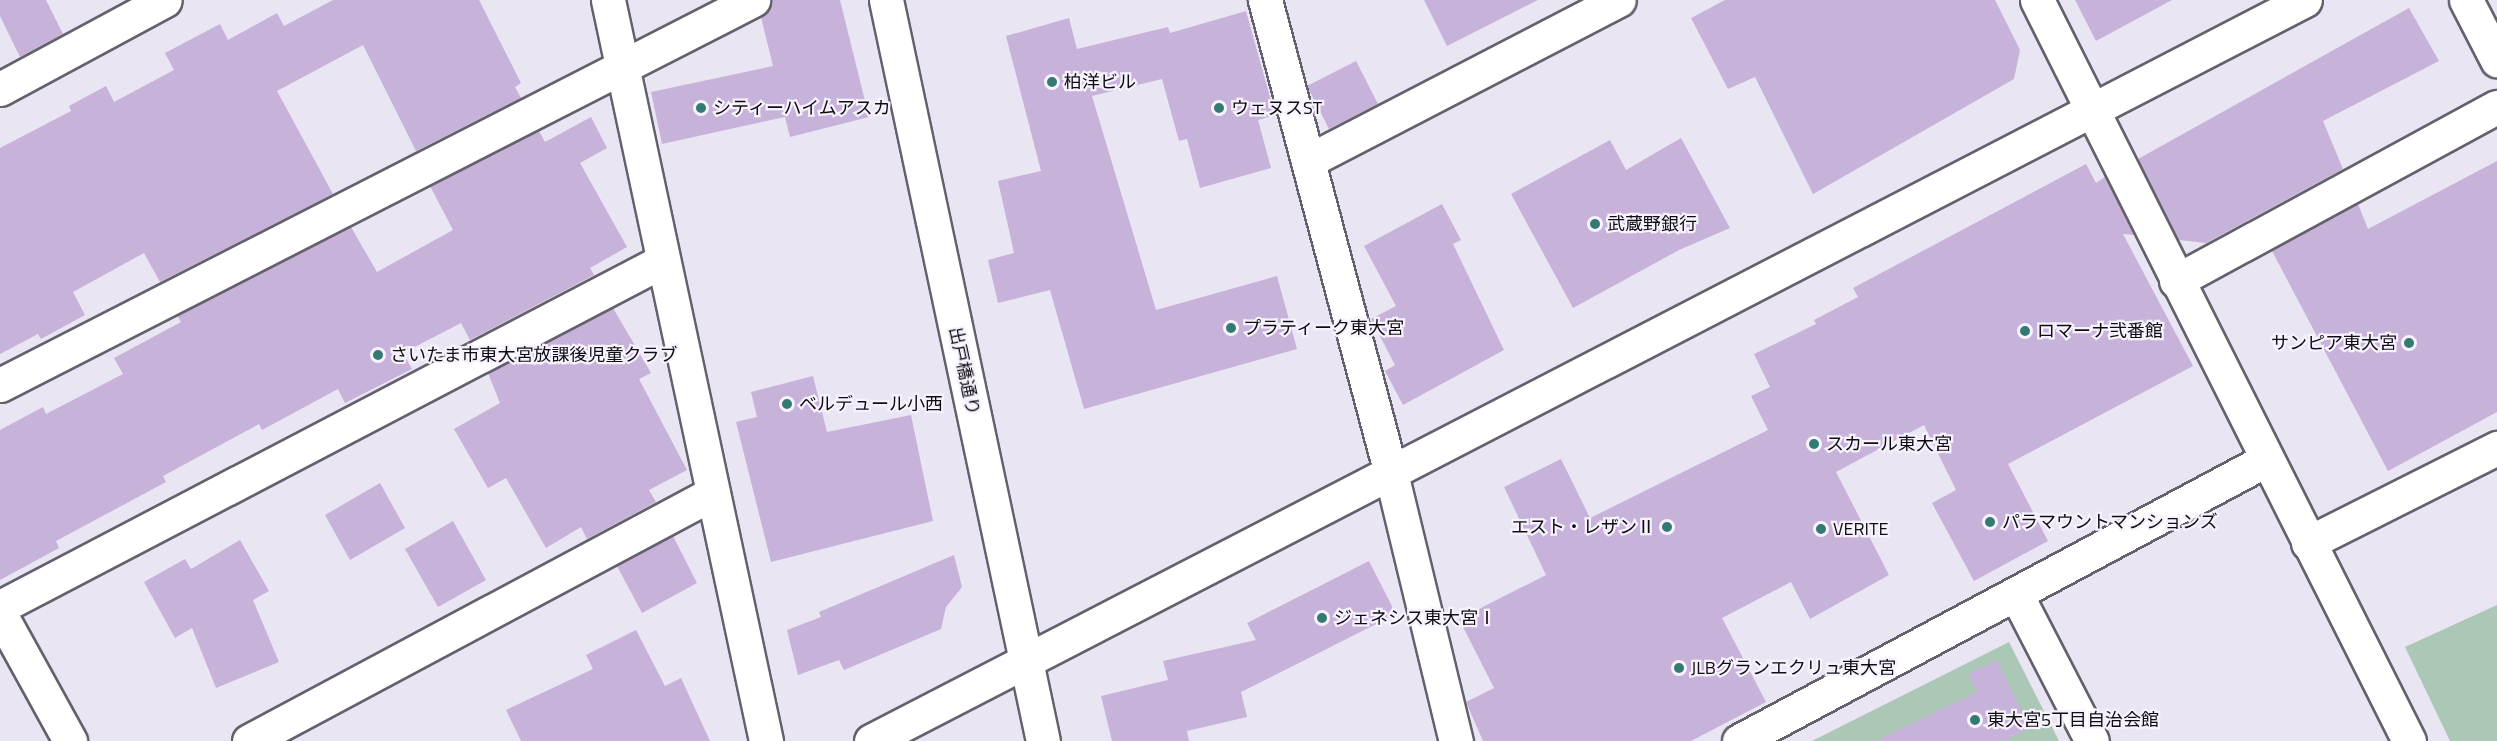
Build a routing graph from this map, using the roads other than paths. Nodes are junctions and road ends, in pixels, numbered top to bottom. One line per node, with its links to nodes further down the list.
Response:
1 (165, 0): 12 (street)
2 (608, 0): 11 (street)
3 (753, 0): 11 (street)
4 (886, 0): 27 (street, 出戸橋通り)
5 (1265, 0): 15 (street)
6 (1619, 0): 15 (street)
7 (2037, 0): 13 (street)
8 (2305, 0): 13 (street)
9 (2466, 0): 10 (street)
10 (2497, 60)
11 (624, 66): 16 (street); 18 (street)
12 (0, 89)
13 (2092, 107): 17 (street); 21 (street)
14 (2497, 107): 17 (street)
15 (1308, 161): 21 (street)
16 (662, 261): 22 (street); 25 (street)
17 (2176, 281): 20 (street)
18 (0, 385)
19 (2497, 448): 23 (street)
20 (2266, 460): 23 (street); 24 (street)
21 (1391, 473): 27 (street); 33 (street)
22 (713, 493): 29 (street); 30 (street)
23 (2308, 543): 36 (street)
24 (2016, 594): 34 (street); 35 (street)
25 (0, 607)
26 (0, 614): 28 (street)
27 (1026, 663): 31 (street); 32 (street, 出戸橋通り)
28 (70, 741)
29 (249, 741)
30 (766, 741)
31 (872, 741)
32 (1043, 741)
33 (1456, 741)
34 (1739, 741)
35 (2092, 741)
36 (2409, 741)

